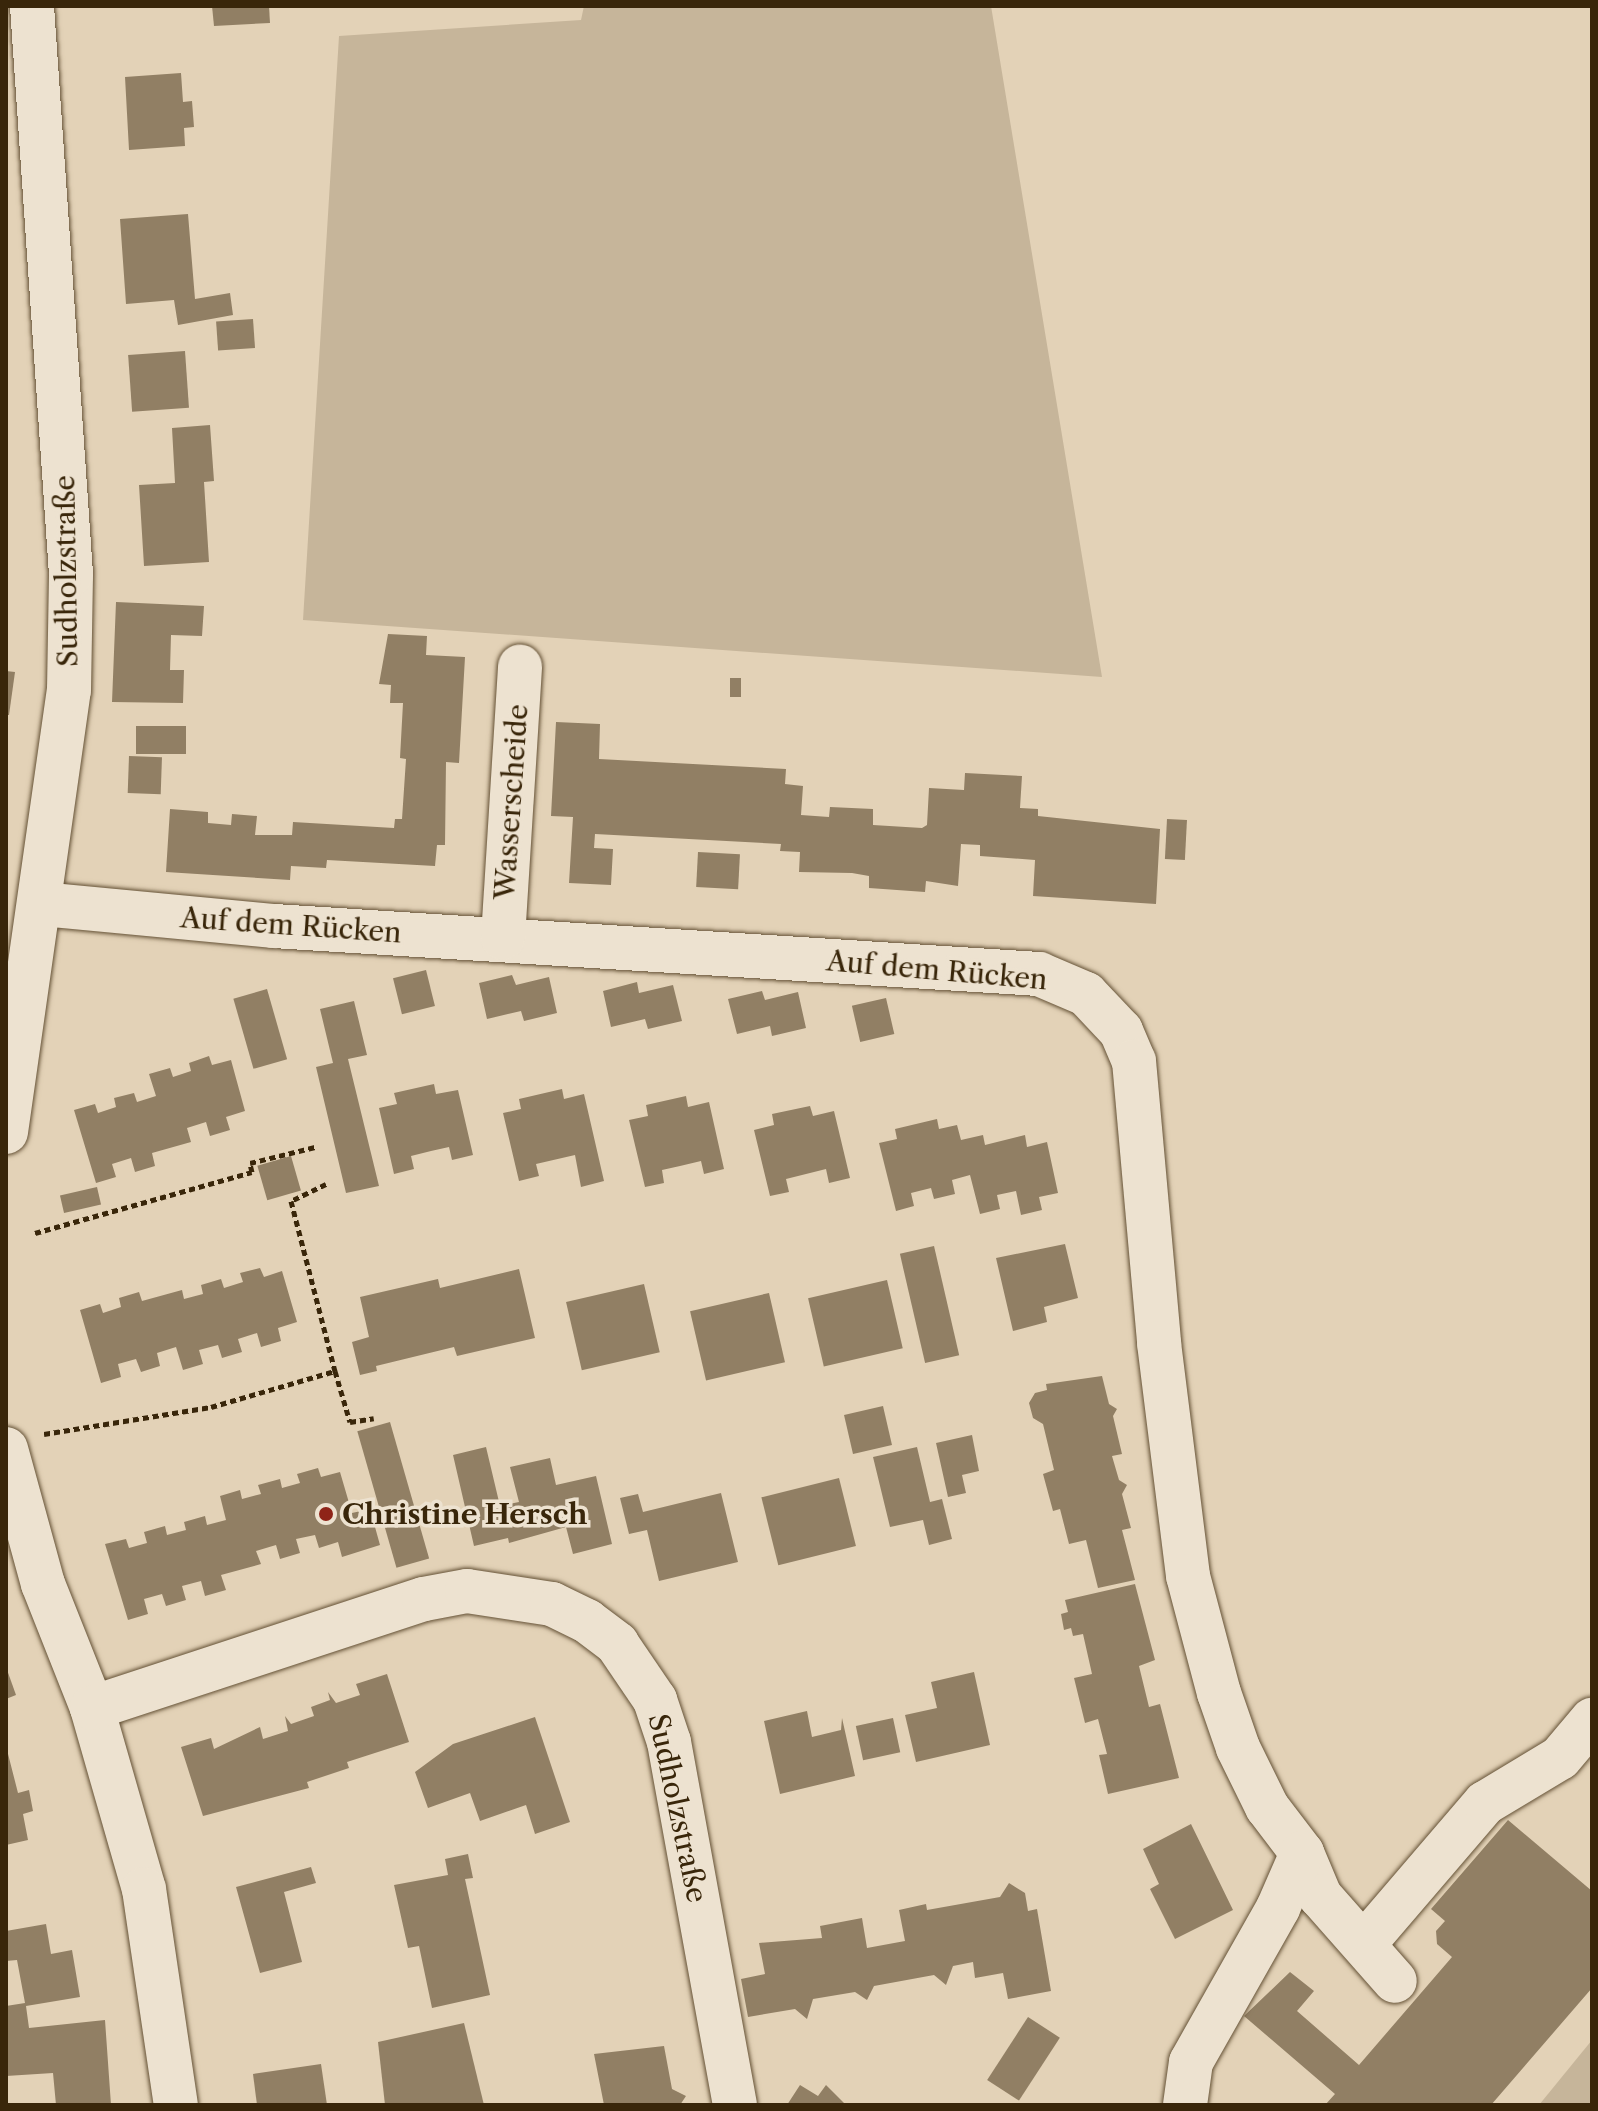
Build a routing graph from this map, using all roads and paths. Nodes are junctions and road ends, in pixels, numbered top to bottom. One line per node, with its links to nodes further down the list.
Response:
1 (32, 6): 3 (street, Sudholzstraße)
2 (520, 667): 4 (street, Wasserscheide)
3 (41, 904): 4 (street, Auf dem Rücken); 5 (street, Sudholzstraße)
4 (503, 938): 14 (street, Auf dem Rücken)
5 (6, 1132)
6 (315, 1147): 8 (path)
7 (326, 1184): 9 (path)
8 (35, 1233)
9 (335, 1371): 10 (path); 11 (path)
10 (374, 1418)
11 (24, 1442): 12 (street)
12 (92, 1708): 17 (street); 18 (street, Sudholzstraße)
13 (1592, 1720): 15 (street)
14 (1308, 1868): 15 (street, Auf dem Rücken); 19 (street)
15 (1364, 1944): 16 (street, Auf dem Rücken)
16 (1395, 1981)
17 (176, 2105)
18 (735, 2105)
19 (1185, 2105)

